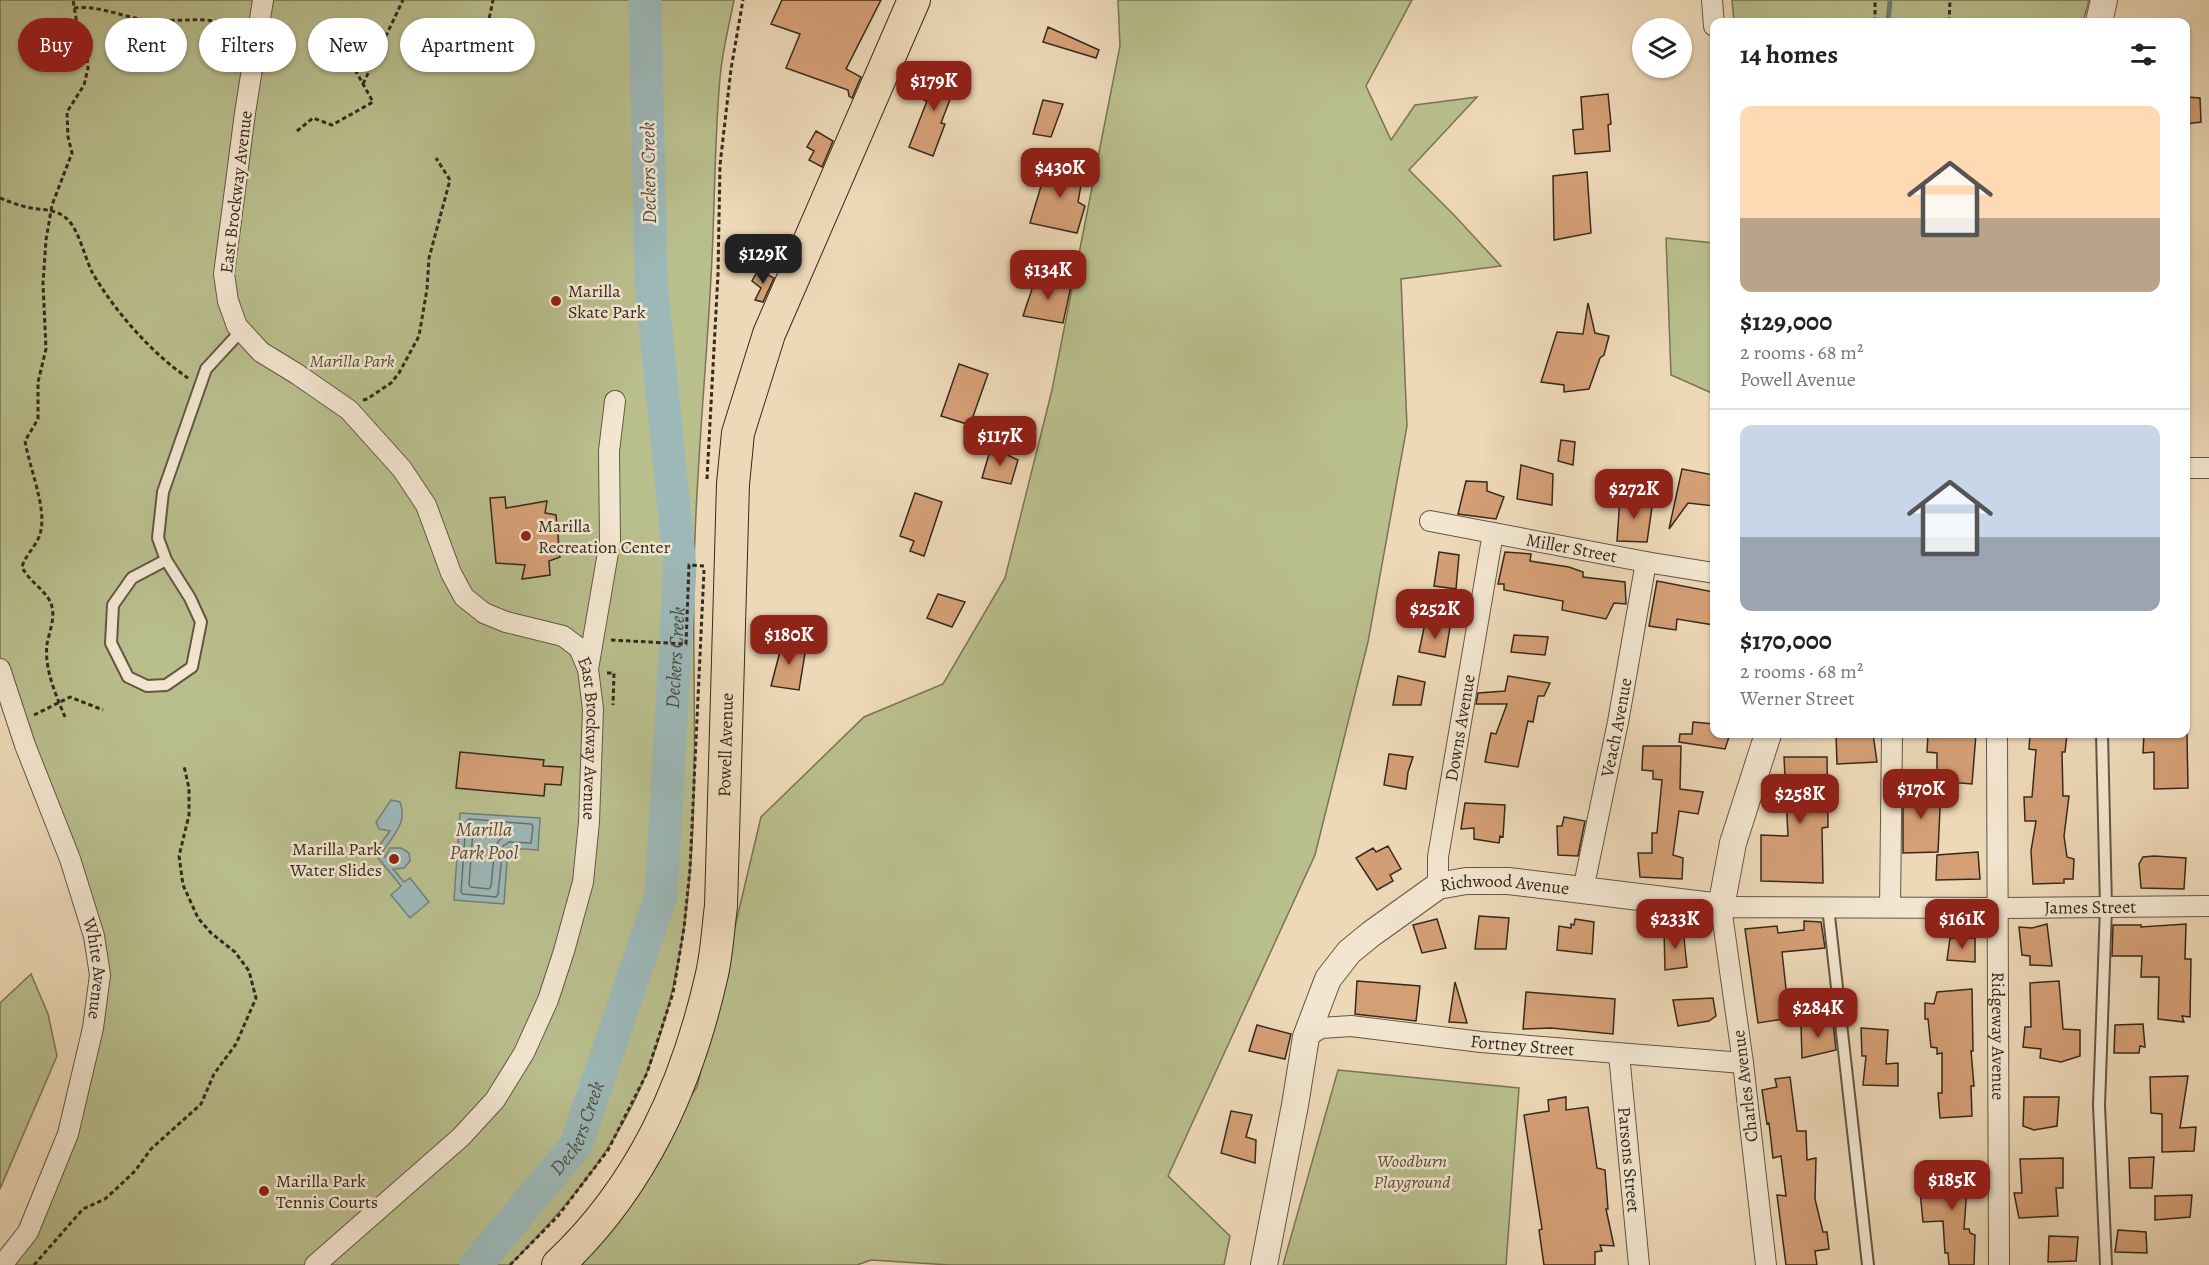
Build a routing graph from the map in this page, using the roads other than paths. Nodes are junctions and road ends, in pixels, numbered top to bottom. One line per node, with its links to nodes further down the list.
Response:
1 (263, 0): 7 (street, East Brockway Avenue)
2 (914, 0): 35 (main road, Powell Avenue)
3 (1712, 0): 5 (street)
4 (2104, 0): 6 (street)
5 (1713, 18)
6 (2100, 18)
7 (241, 331): 13 (lane); 17 (street, East Brockway Avenue)
8 (615, 401): 17 (street)
9 (2190, 468): 10 (street)
10 (2209, 468)
11 (1430, 521): 12 (street, Miller Street)
12 (1493, 532): 14 (street, Miller Street); 22 (street, Downs Avenue)
13 (166, 560): 13 (lane)
14 (1646, 562): 15 (street, Miller Street); 23 (street, Veach Avenue)
15 (1710, 572)
16 (0, 669): 33 (street, White Avenue)
17 (588, 669): 34 (street, East Brockway Avenue)
18 (1767, 738): 25 (street)
19 (1892, 738): 27 (street)
20 (1997, 738): 29 (street, Ridgeway Avenue)
21 (2102, 738): 28 (lane)
22 (1438, 886): 23 (street, Richwood Avenue); 30 (street, Richwood Avenue)
23 (1583, 890): 25 (street, Richwood Avenue)
24 (2209, 906): 28 (street, James Street)
25 (1721, 907): 26 (street, James Street); 32 (street, Charles Avenue)
26 (1828, 907): 27 (street, James Street); 39 (lane)
27 (1890, 907): 29 (street, James Street)
28 (2106, 907): 29 (street, James Street); 41 (lane)
29 (1996, 908): 40 (street, Ridgeway Avenue)
30 (1306, 1037): 31 (street, Fortney Street); 36 (street, Richwood Avenue)
31 (1619, 1054): 32 (street, Fortney Street); 37 (street, Parsons Street)
32 (1743, 1063): 38 (street, Charles Avenue)
33 (2, 1265)
34 (315, 1265)
35 (558, 1265)
36 (1264, 1265)
37 (1639, 1265)
38 (1766, 1265)
39 (1868, 1265)
40 (1999, 1265)
41 (2106, 1265)

